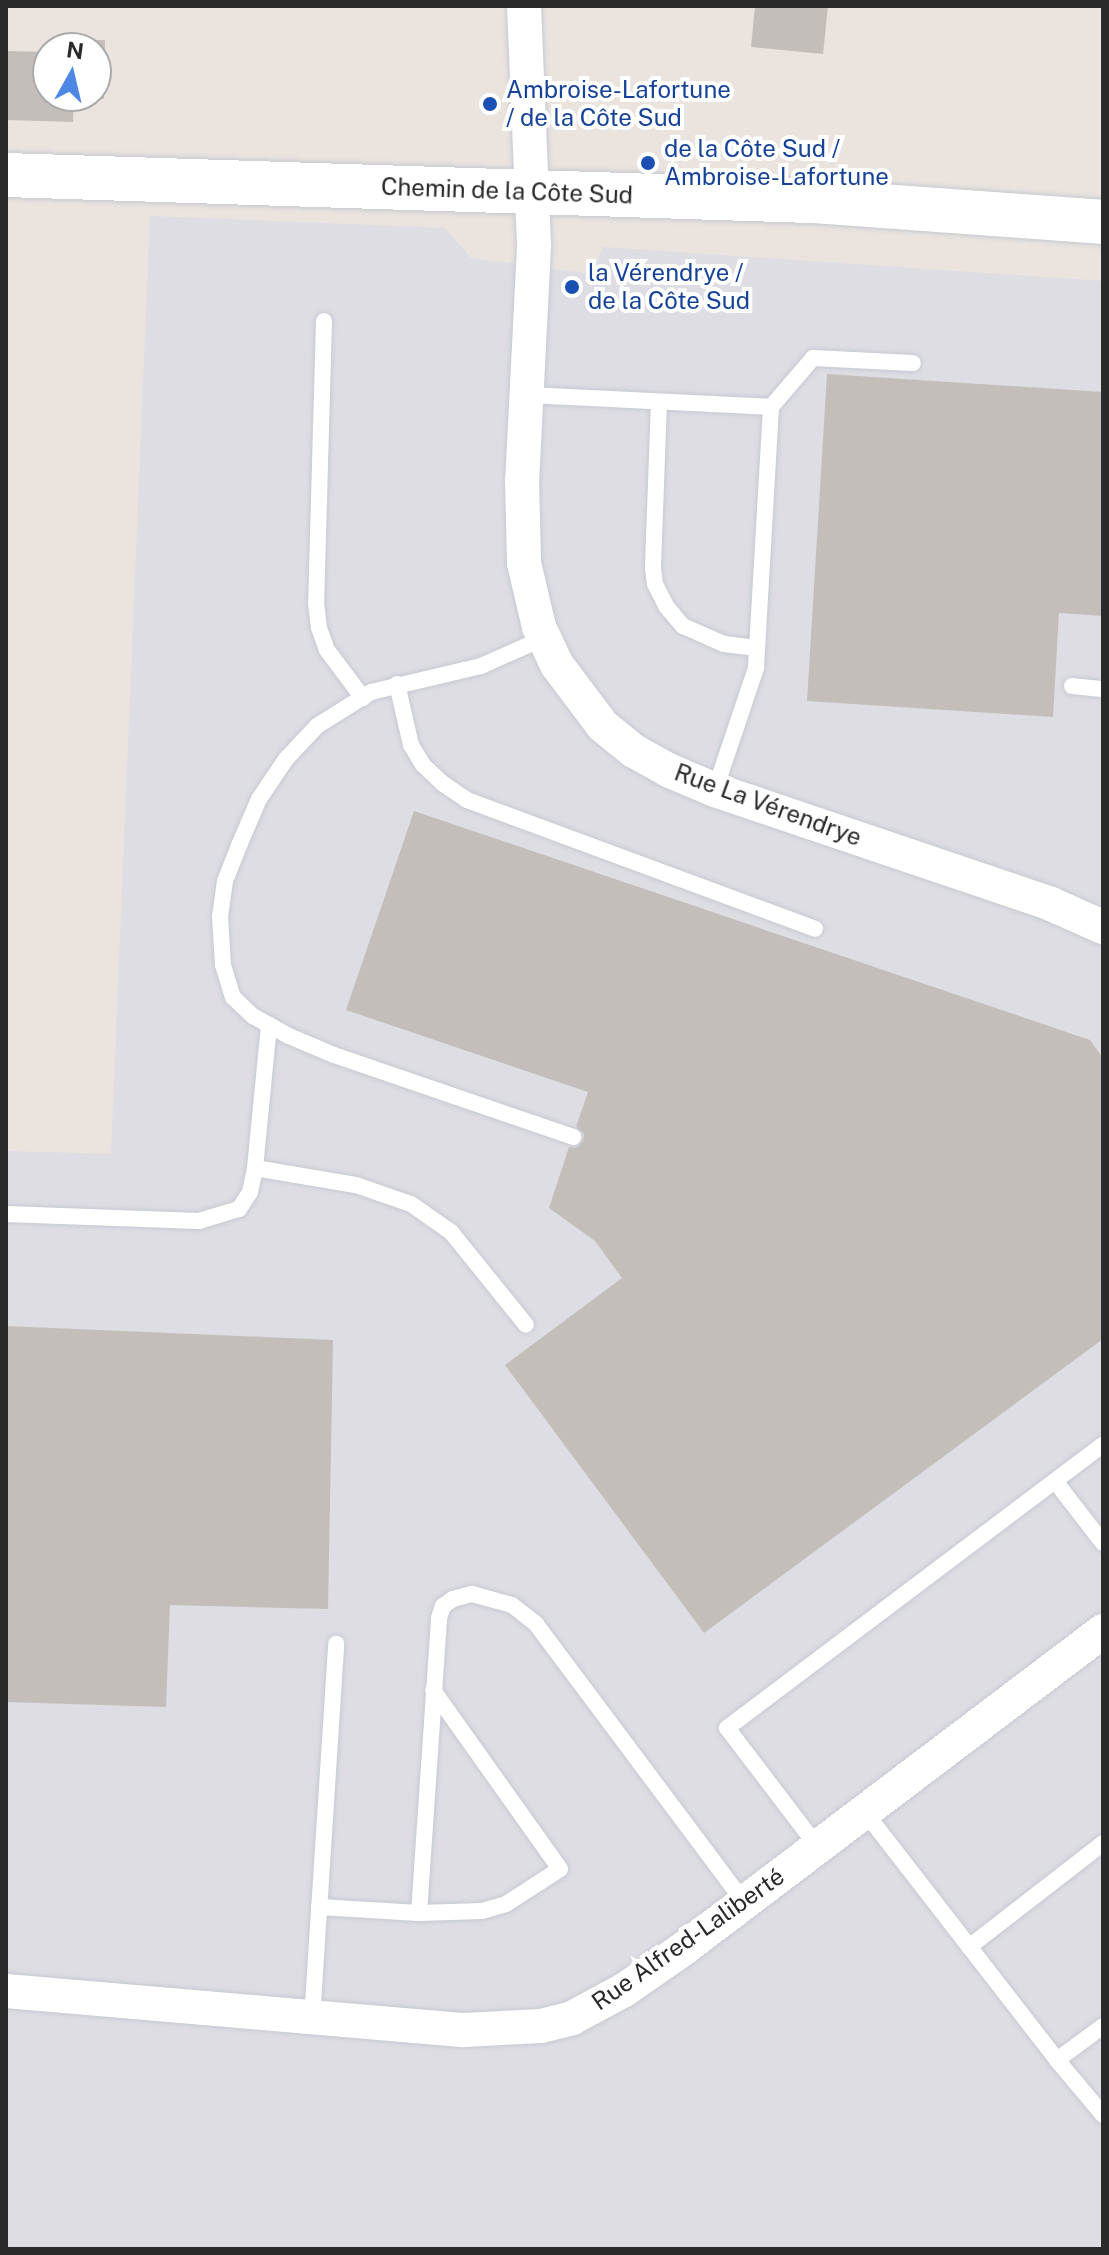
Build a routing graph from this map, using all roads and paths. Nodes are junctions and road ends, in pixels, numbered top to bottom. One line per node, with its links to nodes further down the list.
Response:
1 (524, 6): 3 (street, Rue La Vérendrye)
2 (6, 175): 3 (street, Chemin de la Côte Sud)
3 (532, 192): 4 (street, Chemin de la Côte Sud); 7 (street, Rue La Vérendrye)
4 (1103, 222)
5 (324, 321): 15 (lane)
6 (913, 363): 9 (lane)
7 (526, 395): 8 (lane); 10 (street, Rue La Vérendrye)
8 (659, 402): 9 (lane); 11 (lane)
9 (771, 407): 11 (lane)
10 (544, 638): 12 (lane); 16 (street, Rue La Vérendrye)
11 (757, 648): 16 (lane)
12 (397, 684): 15 (lane); 18 (lane)
13 (1072, 686): 14 (lane)
14 (1103, 689)
15 (363, 698): 19 (lane)
16 (715, 790): 17 (street, Rue La Vérendrye)
17 (1103, 927)
18 (815, 929)
19 (269, 1025): 20 (lane); 21 (lane)
20 (573, 1137)
21 (255, 1168): 22 (lane); 23 (lane)
22 (6, 1214)
23 (526, 1325)
24 (1103, 1445): 25 (lane)
25 (1055, 1481): 26 (lane); 32 (lane)
26 (1103, 1543)
27 (1103, 1631): 30 (street, Rue Alfred-Laliberté)
28 (336, 1644): 34 (lane)
29 (433, 1690): 33 (lane); 35 (lane); 35 (lane)
30 (864, 1811): 32 (street, Rue Alfred-Laliberté); 36 (lane)
31 (1103, 1843): 36 (lane)
32 (817, 1846): 33 (street, Rue Alfred-Laliberté)
33 (745, 1903): 38 (street, Rue Alfred-Laliberté)
34 (319, 1907): 35 (lane); 38 (lane)
35 (419, 1913)
36 (969, 1947): 40 (lane)
37 (6, 1991): 38 (street, Rue Alfred-Laliberté)
38 (312, 2019)
39 (1103, 2026): 40 (lane)
40 (1057, 2060): 41 (lane)
41 (1103, 2115)

